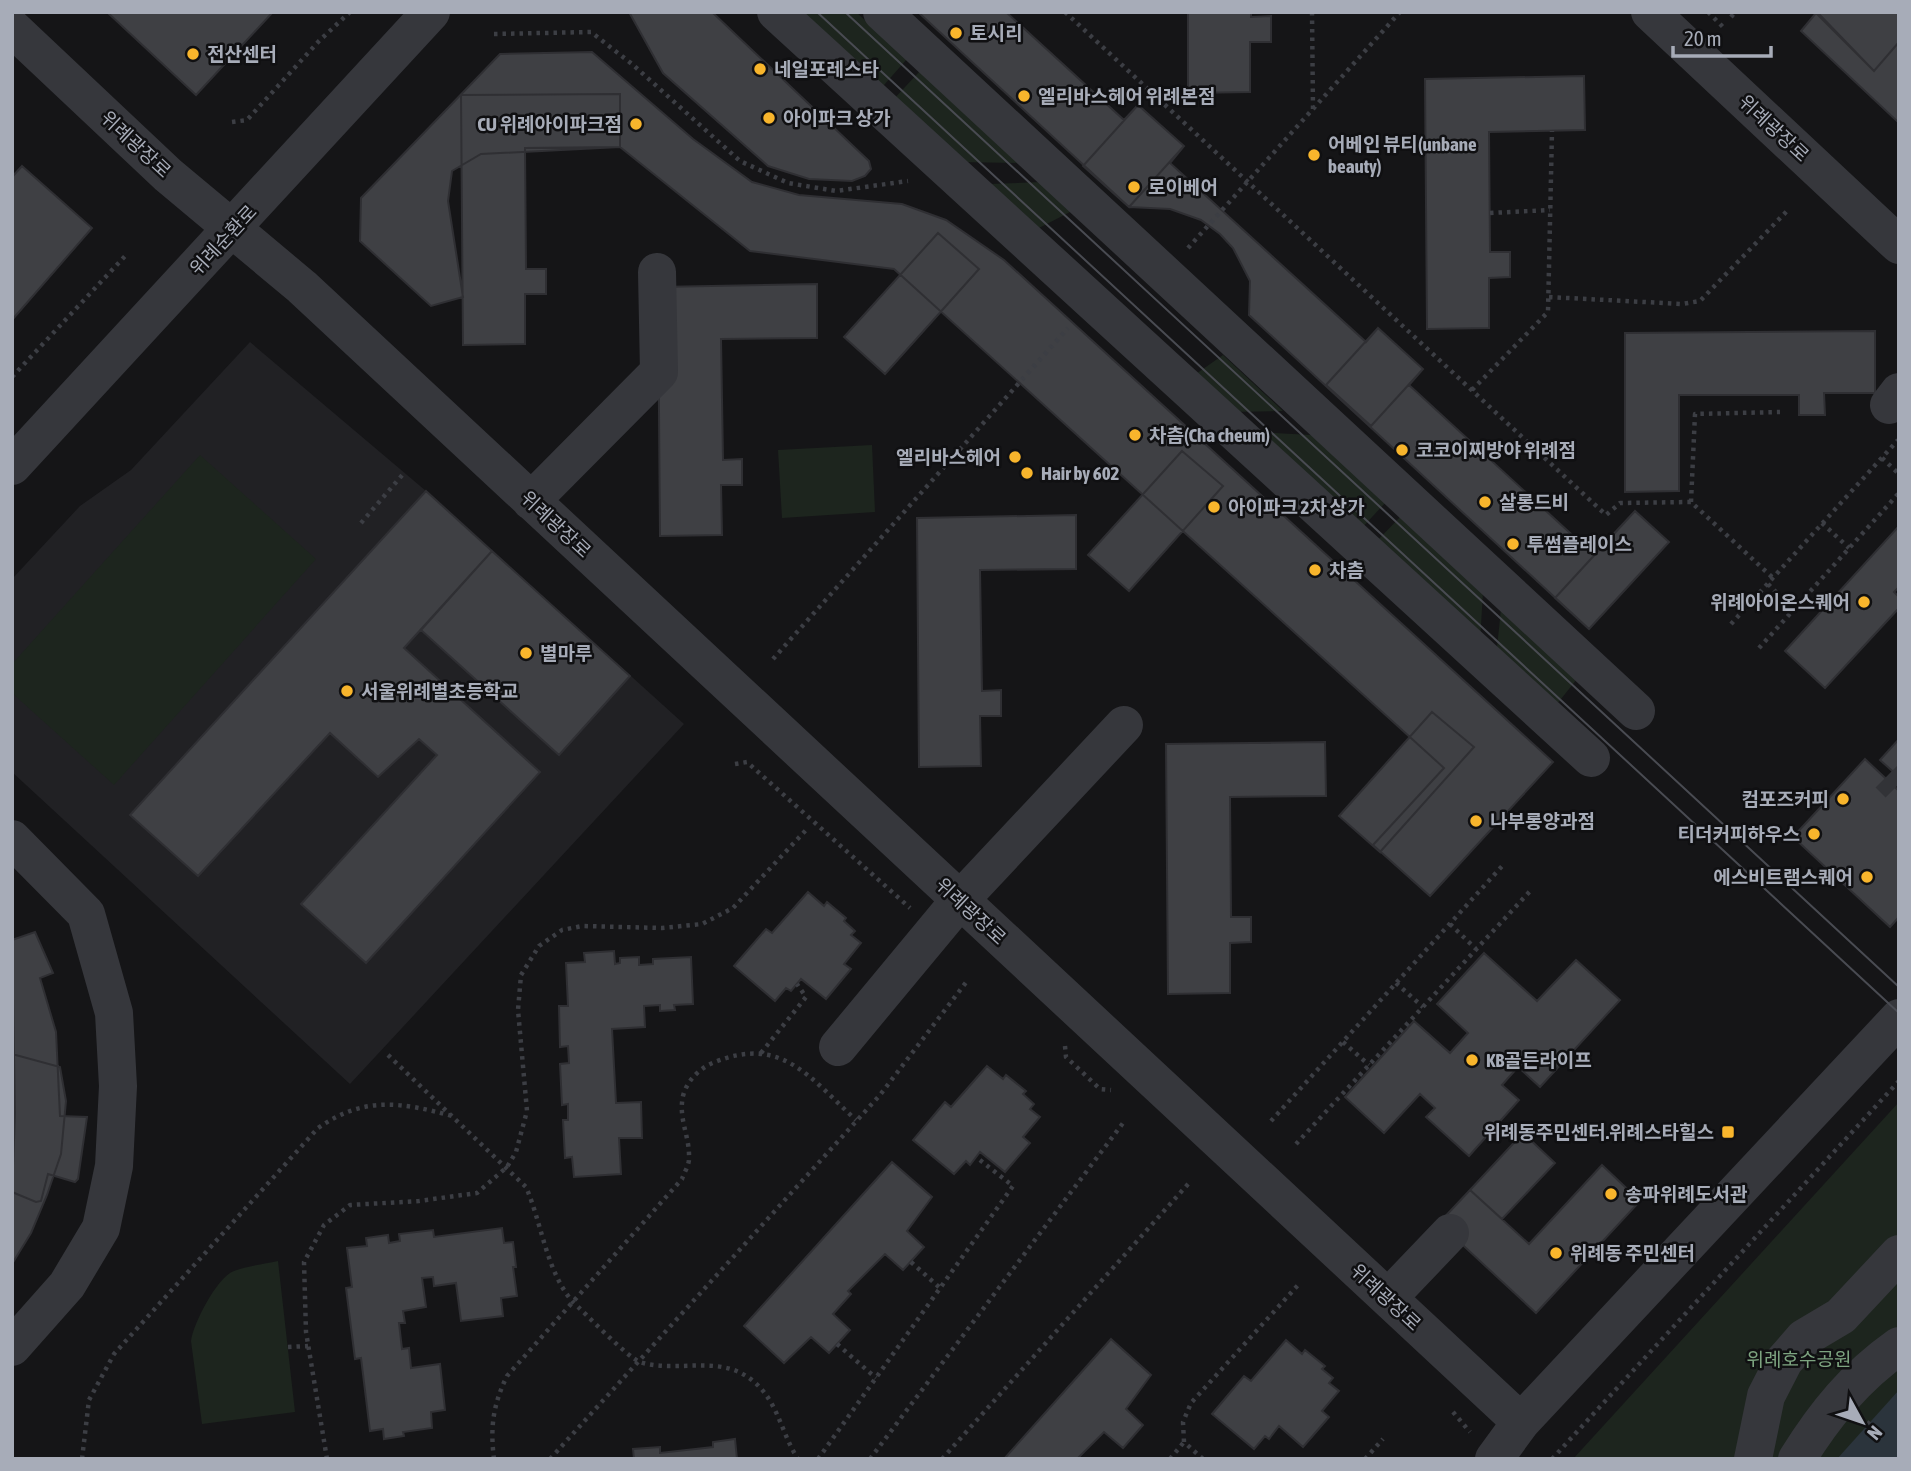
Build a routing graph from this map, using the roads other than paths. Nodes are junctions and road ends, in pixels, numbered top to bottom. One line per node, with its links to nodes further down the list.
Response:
1 (432, 12): 6 (street, 위례순환로)
2 (776, 12): 13 (street)
3 (882, 12): 11 (street)
4 (1650, 12): 7 (street, 위례광장로)
5 (12, 28): 6 (street, 위례광장로)
6 (233, 230): 9 (street, 위례순환로); 10 (street, 위례광장로)
7 (1899, 244)
8 (657, 272): 10 (street)
9 (12, 466)
10 (531, 501): 15 (street, 위례광장로)
11 (1636, 711)
12 (1124, 725): 15 (street)
13 (1591, 758)
14 (12, 839): 22 (street)
15 (960, 900): 17 (street); 20 (street, 위례광장로)
16 (1899, 1018): 23 (street)
17 (838, 1047)
18 (1450, 1233): 20 (street)
19 (1899, 1254): 25 (street)
20 (1388, 1298): 23 (street, 위례광장로)
21 (1899, 1346): 26 (street)
22 (12, 1348)
23 (1521, 1422): 24 (street)
24 (1494, 1459)
25 (1753, 1459)
26 (1797, 1459)

